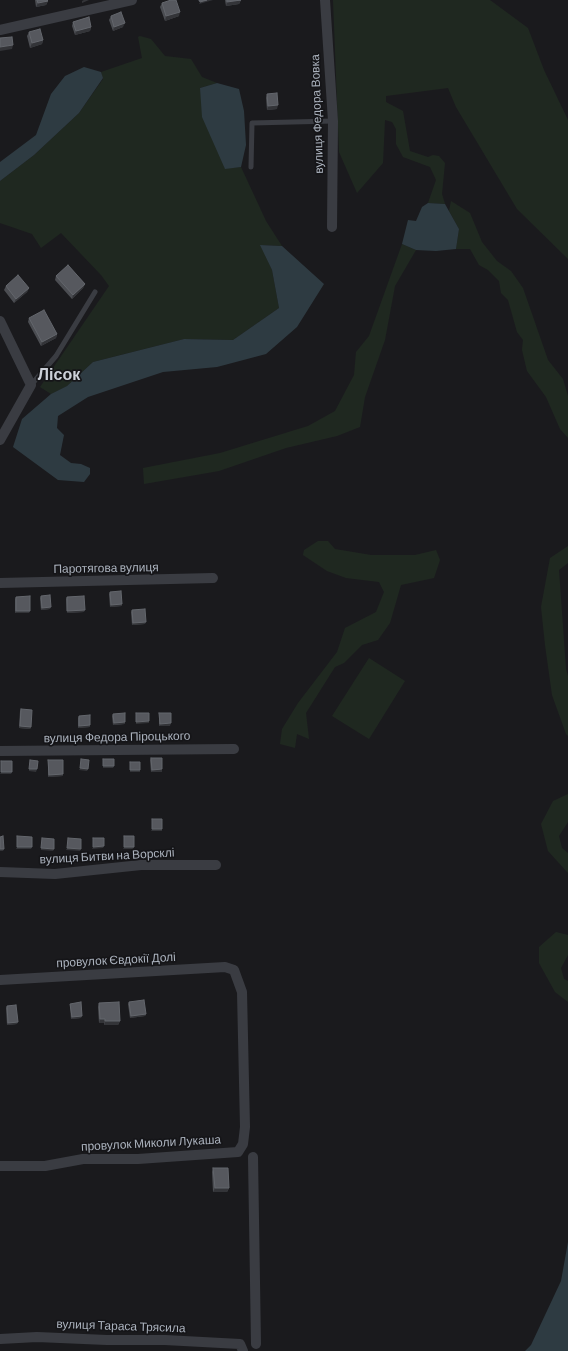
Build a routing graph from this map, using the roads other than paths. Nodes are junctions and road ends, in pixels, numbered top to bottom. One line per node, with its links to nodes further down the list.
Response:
1 (132, 0): 3 (street)
2 (325, 0): 4 (street, вулиця Федора Вовка)
3 (0, 30)
4 (332, 121): 5 (lane); 6 (street, вулиця Федора Вовка)
5 (251, 167)
6 (332, 227)
7 (95, 292): 9 (lane)
8 (0, 321): 9 (street)
9 (31, 385): 11 (street)
10 (0, 419): 11 (street)
11 (11, 421): 12 (street)
12 (0, 440)
13 (213, 578): 14 (street, Паротягова вулиця)
14 (0, 583)
15 (234, 749): 16 (street, вулиця Федора Піроцького)
16 (0, 751)
17 (216, 865): 18 (street, вулиця Битви на Ворсклі)
18 (0, 872)
19 (234, 970): 20 (street, провулок Євдокії Долі); 22 (street, провулок Миколи Лукаша)
20 (0, 980)
21 (253, 1157): 24 (street)
22 (0, 1166)
23 (0, 1340): 25 (street, вулиця Тараса Трясила)
24 (256, 1344)
25 (242, 1347)

